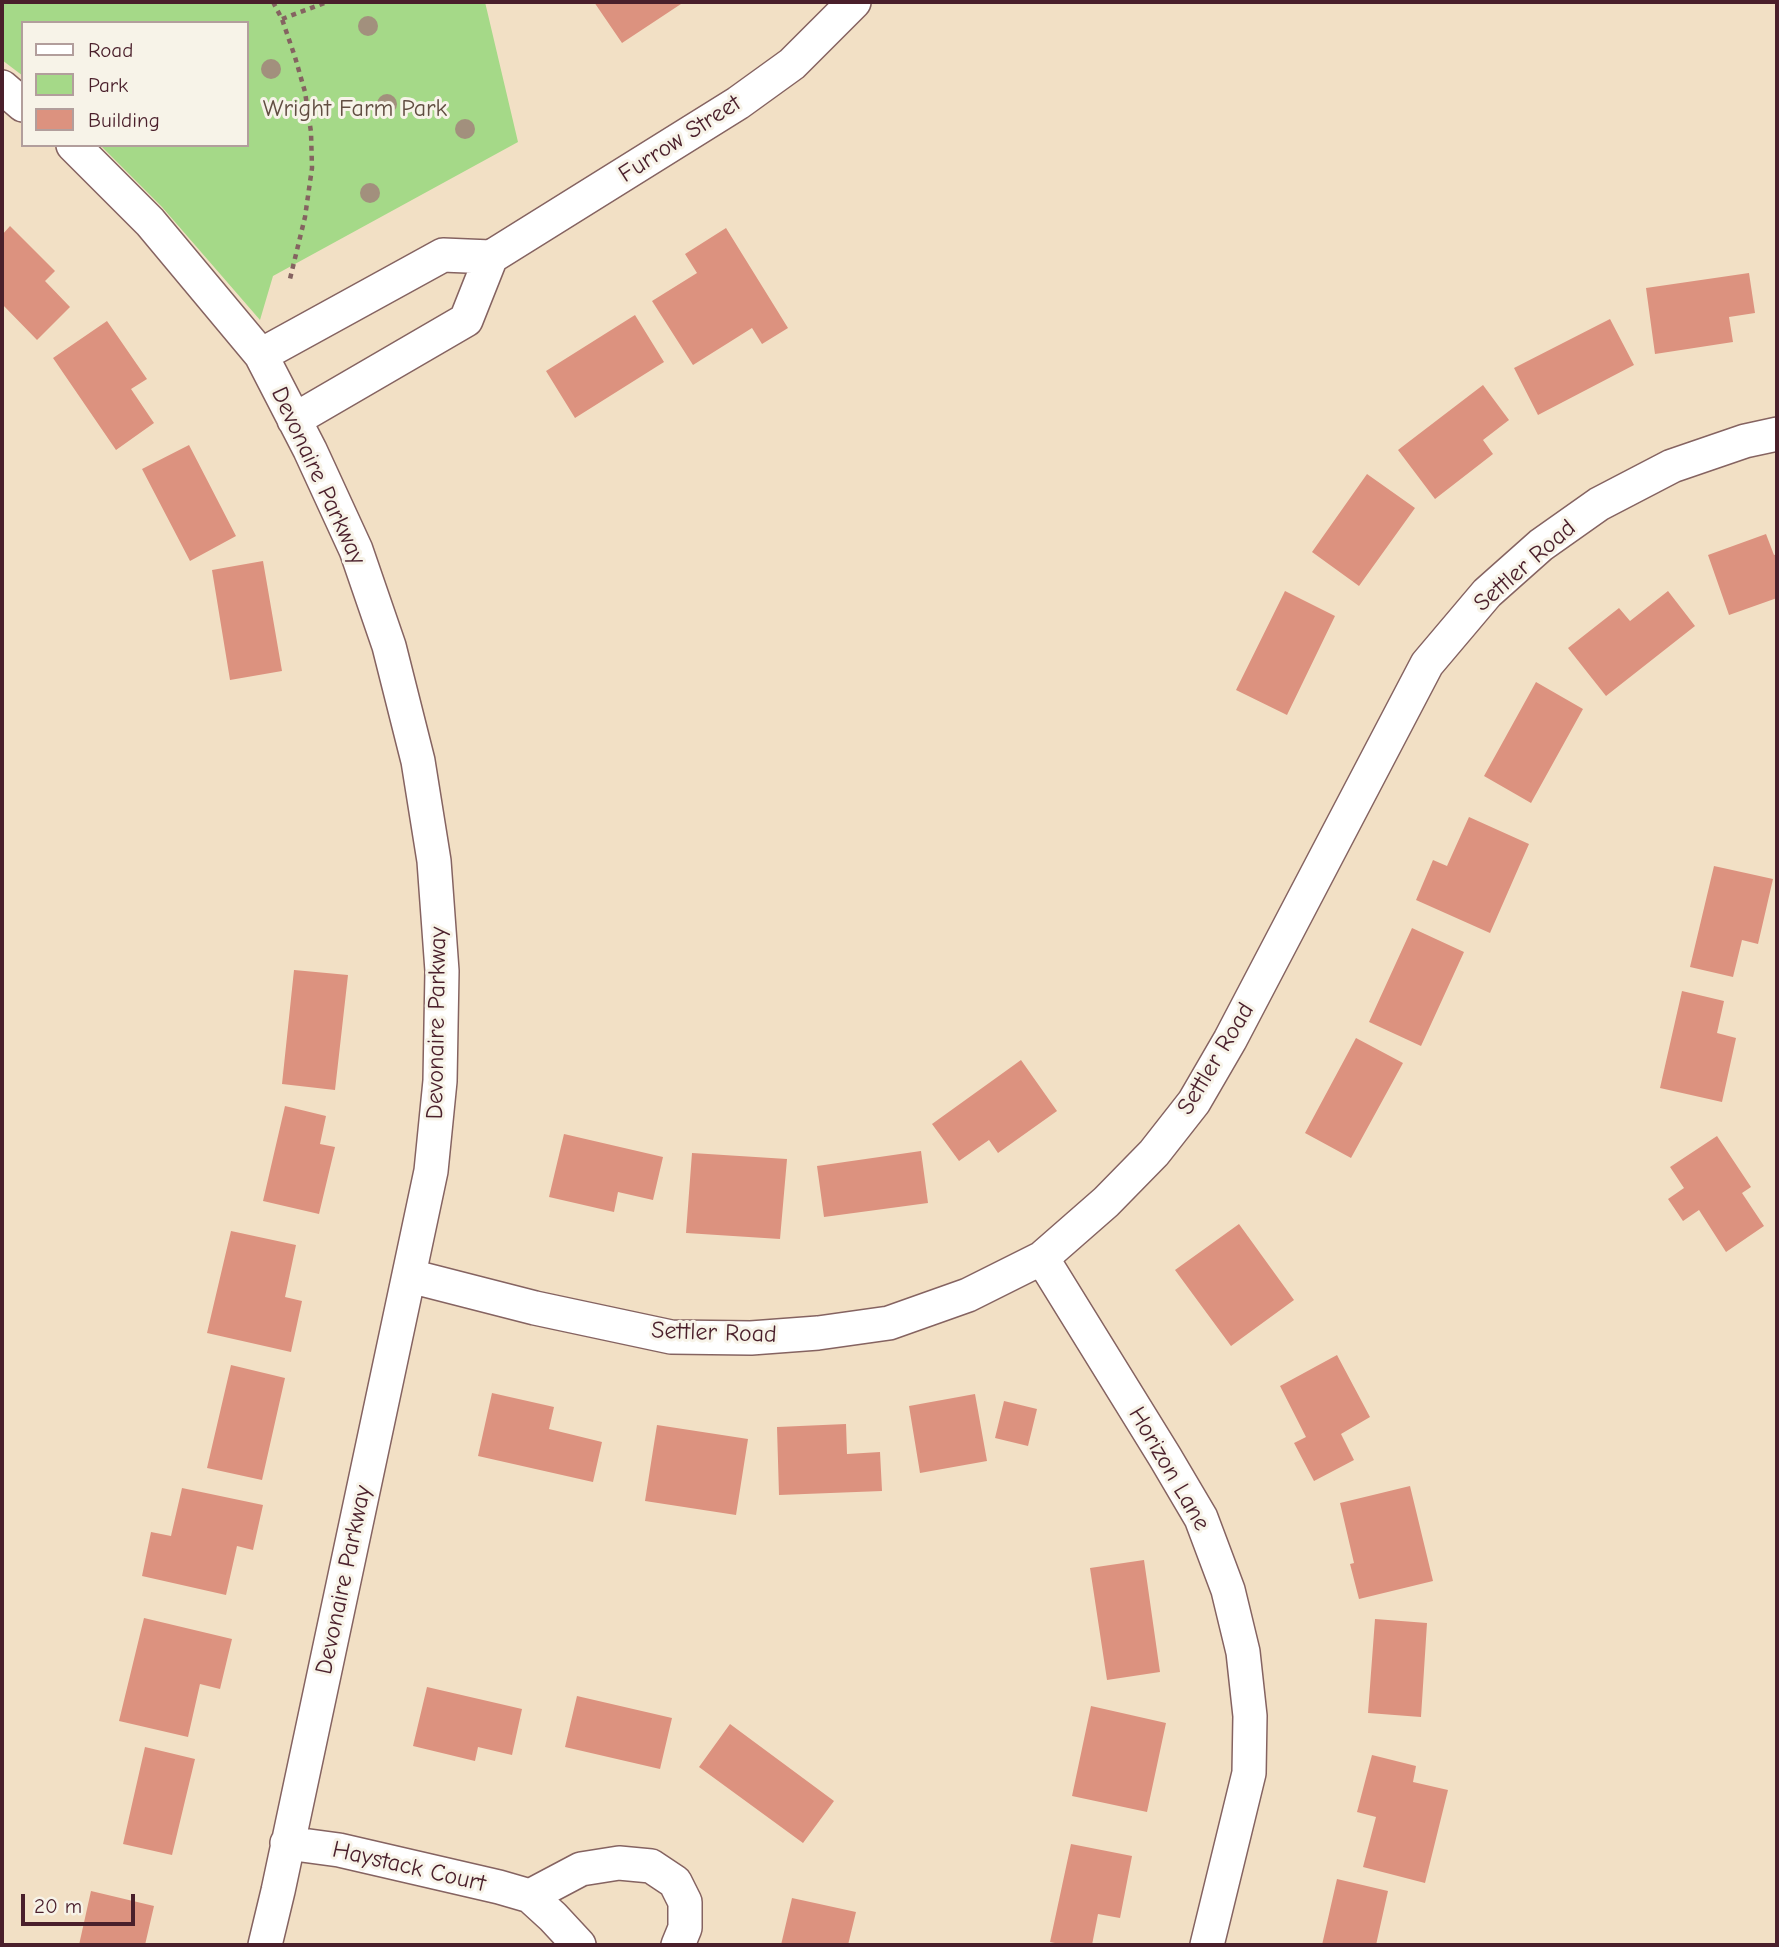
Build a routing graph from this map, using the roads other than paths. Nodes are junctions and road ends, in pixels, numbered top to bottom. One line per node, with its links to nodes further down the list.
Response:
1 (854, 2): 5 (street, Furrow Street)
2 (2, 87): 3 (street)
3 (21, 102)
4 (75, 147): 6 (street, Devonaire Parkway)
5 (491, 257): 6 (street); 7 (street)
6 (261, 355): 7 (street, Devonaire Parkway)
7 (294, 420): 10 (street, Devonaire Parkway)
8 (1777, 434): 9 (street, Settler Road)
9 (1042, 1258): 10 (street, Settler Road); 16 (street, Horizon Lane)
10 (410, 1276): 11 (street, Devonaire Parkway)
11 (287, 1843): 12 (street, Haystack Court); 13 (street, Devonaire Parkway)
12 (530, 1896): 14 (street, Haystack Court); 15 (street)
13 (265, 1945)
14 (579, 1945)
15 (678, 1945)
16 (1207, 1945)

